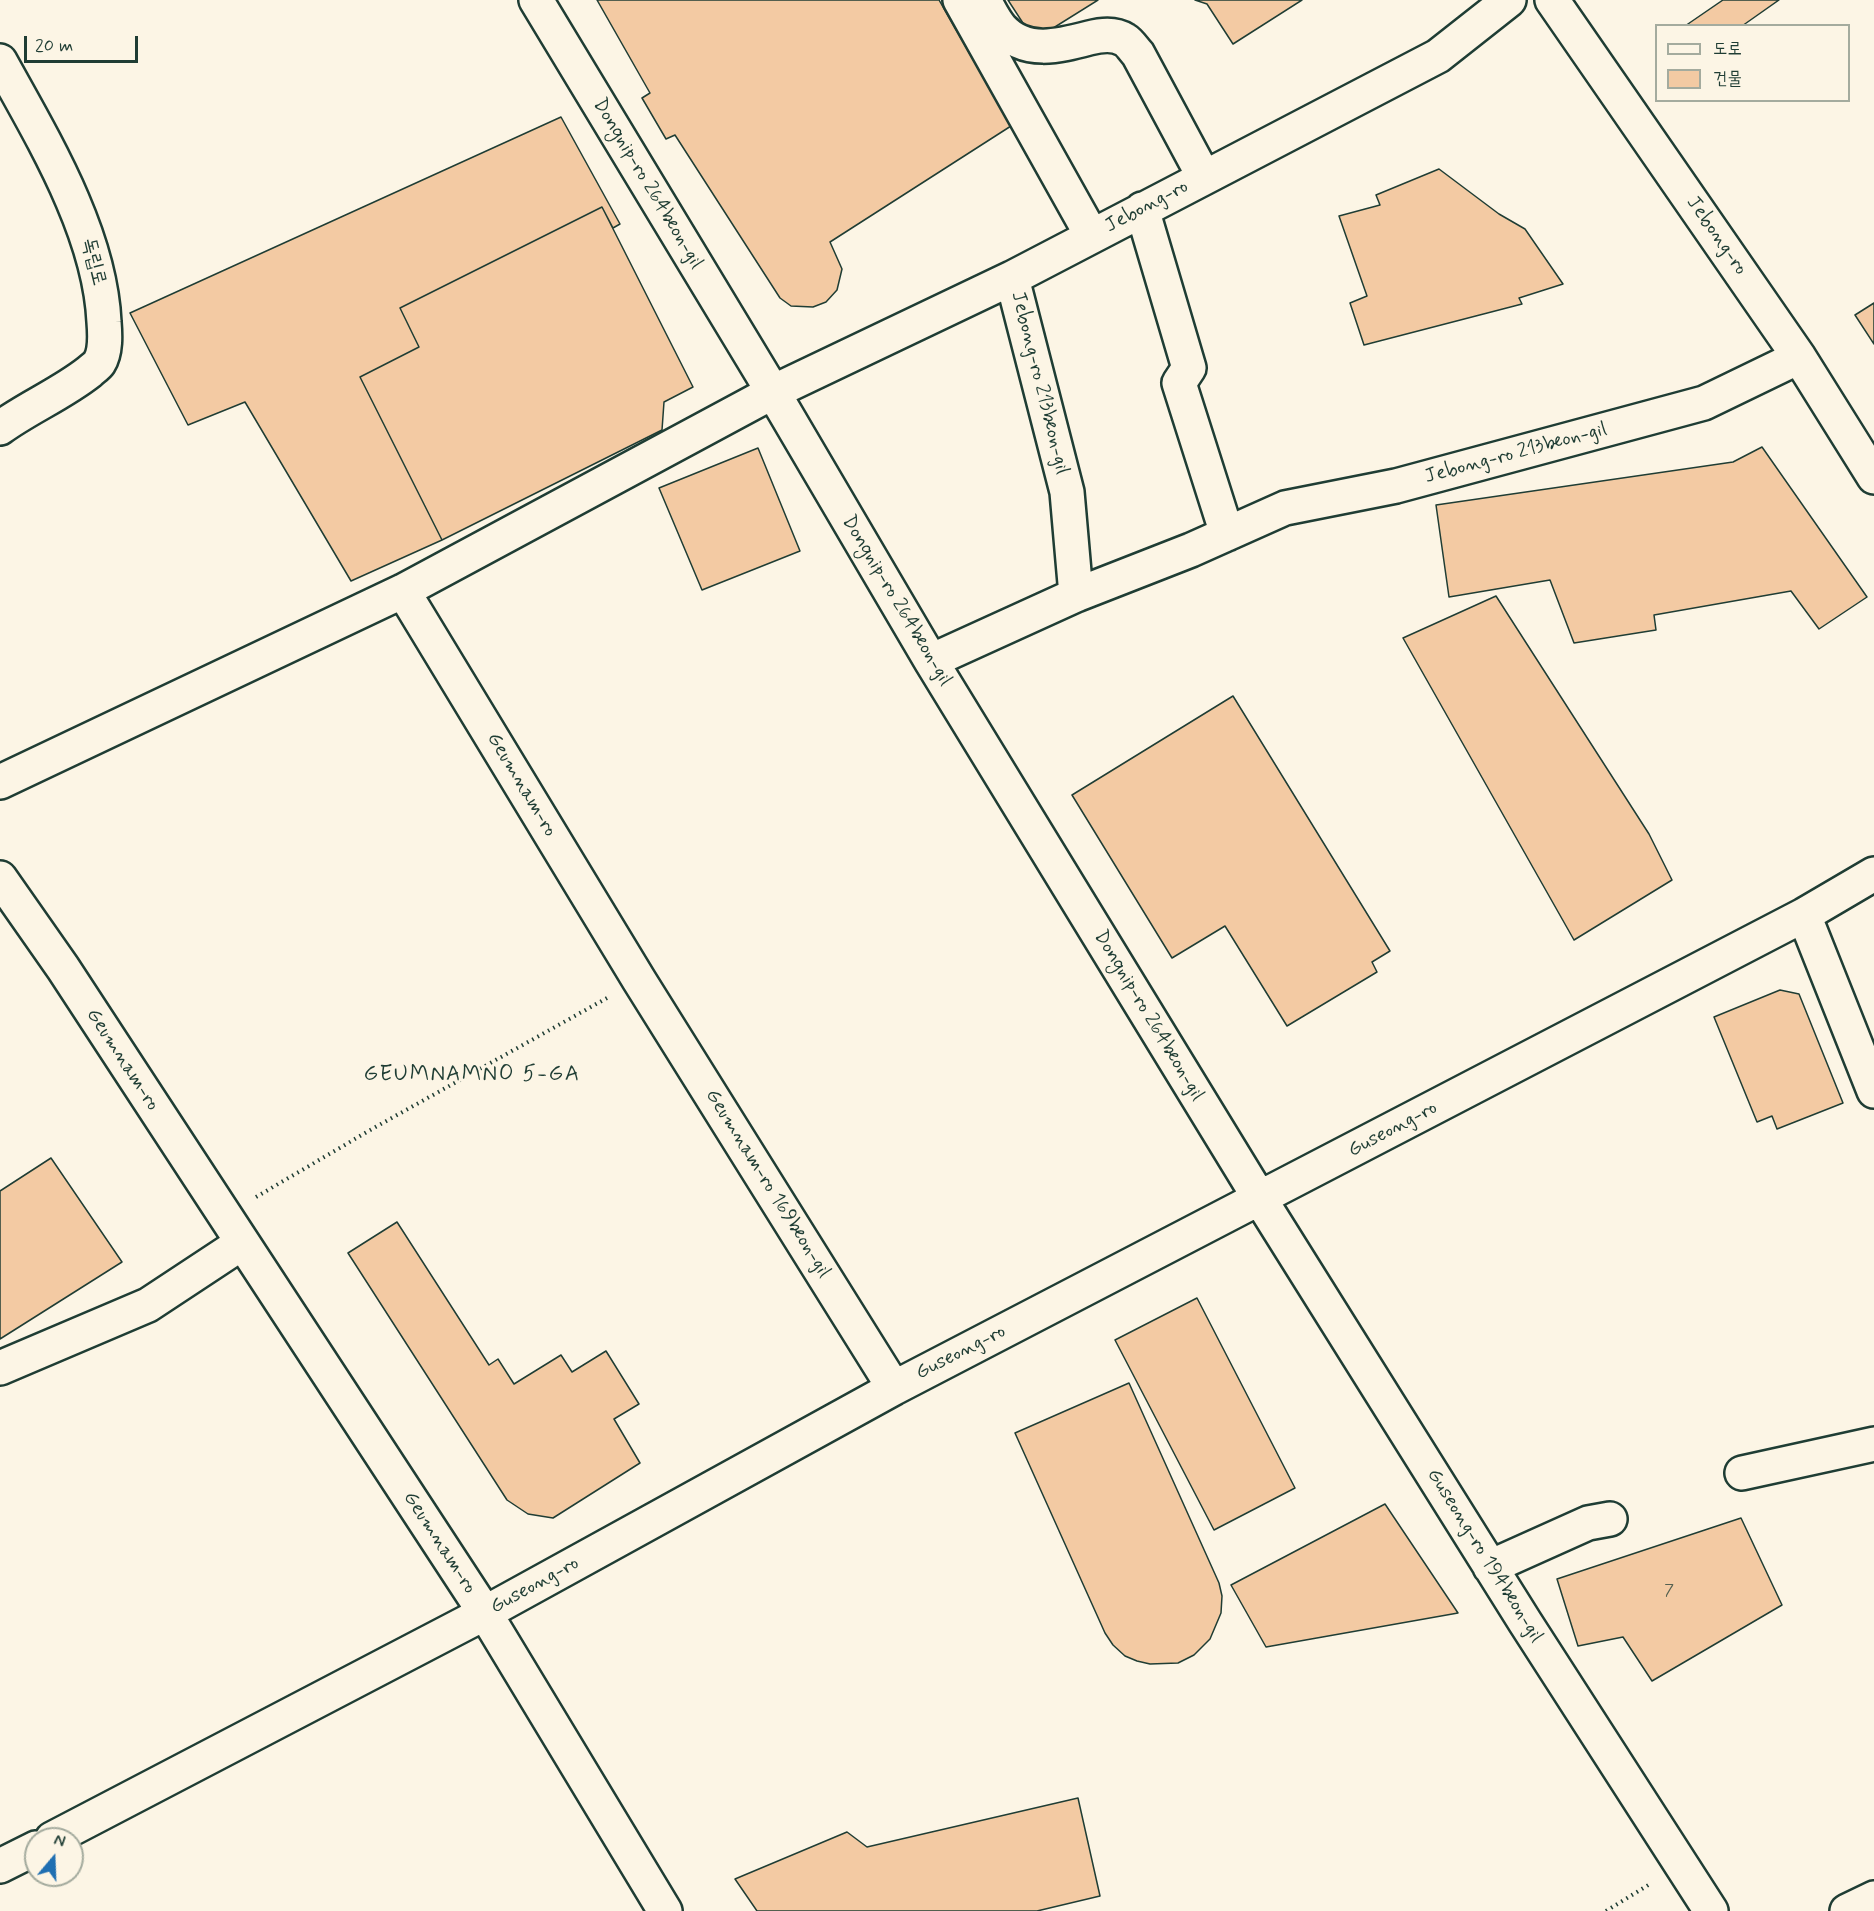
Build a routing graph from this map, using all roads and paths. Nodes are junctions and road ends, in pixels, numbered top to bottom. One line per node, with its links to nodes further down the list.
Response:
1 (536, 0): 12 (street, Dongnip-ro 264beon-gil)
2 (960, 0): 9 (street)
3 (984, 0): 7 (street)
4 (1509, 0): 7 (street, Jebong-ro)
5 (1552, 0): 11 (street, Jebong-ro)
6 (0, 61): 13 (street, 독립로)
7 (1204, 177): 8 (street, Jebong-ro)
8 (1142, 210): 9 (street, Jebong-ro); 15 (street)
9 (1092, 236): 10 (street, Jebong-ro)
10 (1012, 278): 12 (street, Jebong-ro); 17 (street, Jebong-ro 213beon-gil)
11 (1799, 357): 14 (street, Jebong-ro); 15 (street, Jebong-ro 213beon-gil)
12 (773, 392): 16 (street); 18 (street, Dongnip-ro 264beon-gil)
13 (0, 428)
14 (1874, 477)
15 (1227, 534): 17 (street, Jebong-ro 213beon-gil)
16 (403, 591): 19 (street); 23 (street, Geumnam-ro)
17 (1076, 595): 18 (street, Jebong-ro 213beon-gil)
18 (931, 661): 25 (street, Dongnip-ro 264beon-gil)
19 (0, 782)
20 (1874, 874): 22 (street, Guseong-ro)
21 (0, 878): 26 (street, Geumnam-ro)
22 (1804, 915): 24 (street); 25 (street, Guseong-ro)
23 (639, 980): 26 (path); 29 (street, Geumnam-ro 169beon-gil)
24 (1874, 1091)
25 (1260, 1199): 29 (street, Guseong-ro); 33 (street, Guseong-ro 194beon-gil)
26 (224, 1215): 27 (street, Geumnam-ro)
27 (242, 1243): 28 (street); 34 (street, Geumnam-ro)
28 (0, 1368)
29 (894, 1388): 34 (street, Guseong-ro)
30 (1874, 1444): 31 (street)
31 (1742, 1473)
32 (1610, 1519): 33 (street)
33 (1491, 1568): 37 (street, Guseong-ro 194beon-gil)
34 (485, 1613): 35 (street, Guseong-ro); 40 (street, Geumnam-ro)
35 (75, 1827)
36 (24, 1854): 38 (street)
37 (1681, 1864): 41 (path); 42 (street, Guseong-ro 194beon-gil)
38 (0, 1866)
39 (1874, 1898): 43 (street)
40 (664, 1911)
41 (1606, 1911)
42 (1711, 1911)
43 (1847, 1911)

